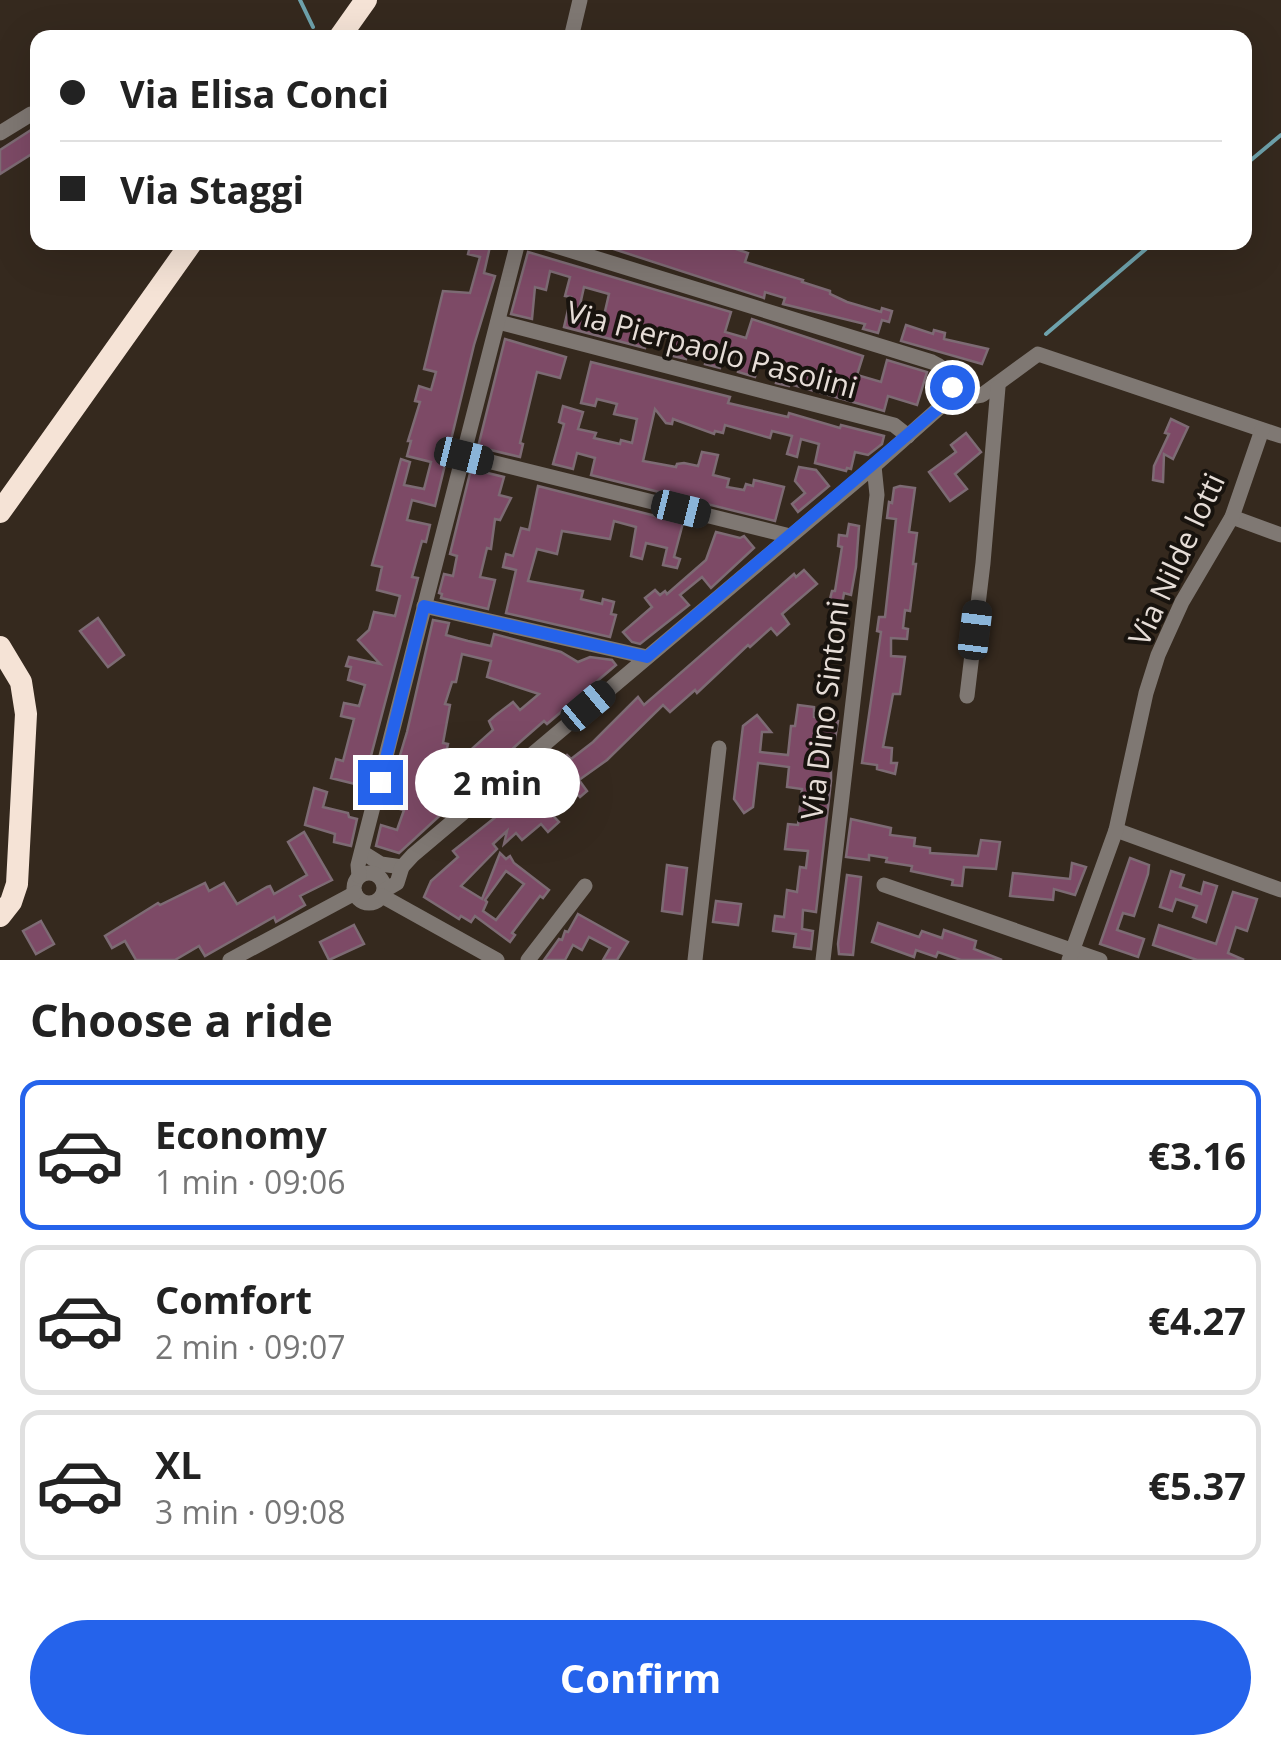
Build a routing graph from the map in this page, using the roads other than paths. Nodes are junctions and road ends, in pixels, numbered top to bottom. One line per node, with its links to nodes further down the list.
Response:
1 (350, 0): 4 (highway)
2 (366, 0): 5 (highway)
3 (580, 0): 6 (street)
4 (329, 30)
5 (345, 30)
6 (573, 30)
7 (30, 114): 8 (street)
8 (0, 133)
9 (171, 250): 22 (highway)
10 (186, 250): 20 (highway)
11 (516, 250): 13 (street)
12 (569, 250): 15 (street)
13 (498, 322): 17 (street, Via Pierpaolo Pasolini); 19 (street)
14 (998, 386): 15 (street); 16 (street); 31 (street)
15 (947, 401): 17 (street)
16 (1262, 430): 18 (street); 24 (street, Via Nilde Iotti)
17 (908, 436): 21 (street)
18 (1281, 436)
19 (464, 456): 27 (street); 28 (street)
20 (32, 466): 23 (highway); 25 (highway)
21 (874, 466): 27 (street); 47 (street, Via Dino Sintoni)
22 (0, 491)
23 (0, 512)
24 (1232, 516): 26 (street); 33 (street, Via Nilde Iotti)
25 (0, 527)
26 (1281, 535)
27 (790, 536): 30 (street)
28 (424, 606): 30 (street); 34 (street)
29 (0, 648): 41 (highway)
30 (647, 657): 35 (street)
31 (967, 696)
32 (720, 748): 46 (street)
33 (1116, 830): 39 (street); 42 (street, Via Nilde Iotti)
34 (362, 852): 35 (street); 37 (street)
35 (402, 867): 40 (street)
36 (884, 884): 42 (street)
37 (357, 885): 40 (street); 40 (street); 43 (street)
38 (585, 886): 45 (street)
39 (1281, 890)
40 (383, 893): 44 (street)
41 (0, 916)
42 (1070, 955): 48 (street)
43 (230, 960)
44 (498, 960)
45 (528, 960)
46 (695, 960)
47 (823, 960)
48 (1100, 960)

